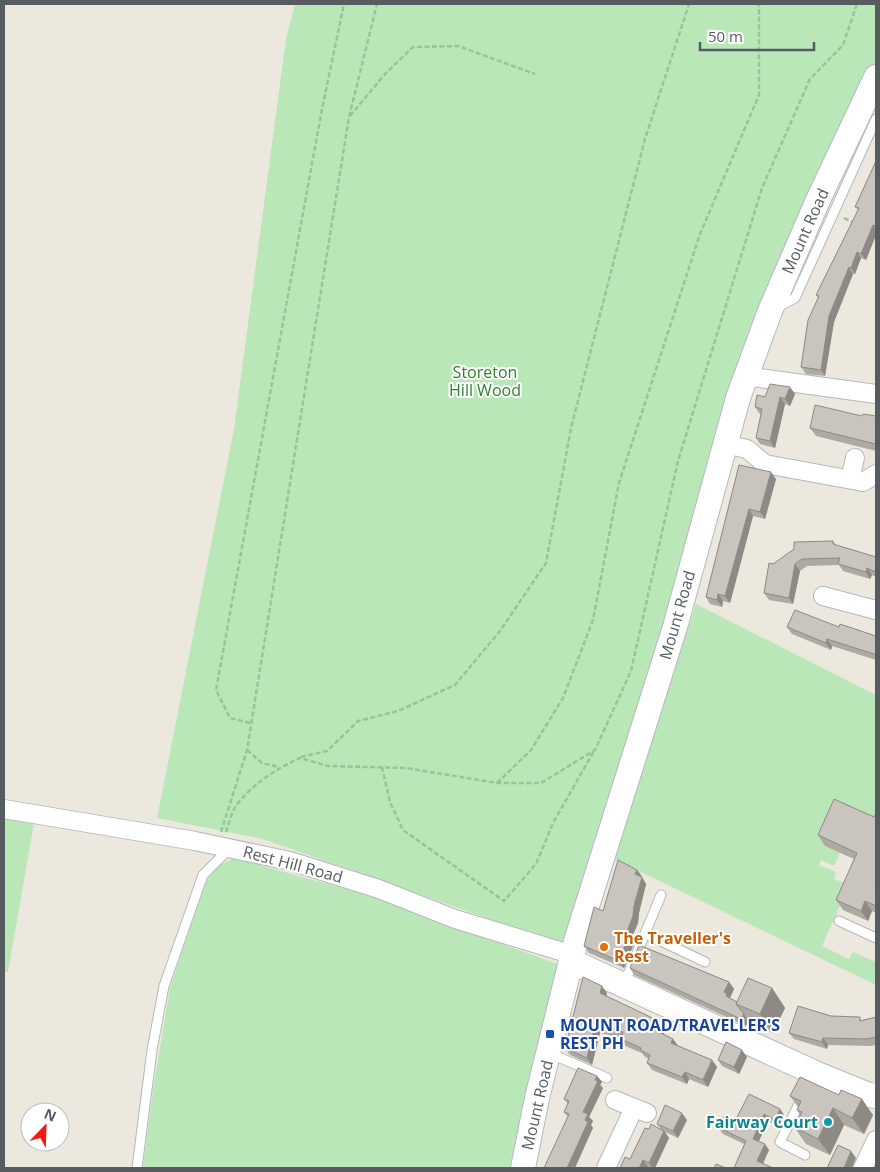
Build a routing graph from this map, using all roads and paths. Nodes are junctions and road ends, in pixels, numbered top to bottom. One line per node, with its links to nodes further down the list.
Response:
1 (344, 4): 21 (path)
2 (377, 4): 8 (path)
3 (689, 4): 24 (path)
4 (759, 4): 27 (path)
5 (857, 4): 23 (path)
6 (535, 74): 8 (path)
7 (876, 77): 12 (main road, Mount Road)
8 (349, 117): 21 (path)
9 (876, 119): 10 (lane)
10 (834, 213): 11 (path); 12 (lane)
11 (859, 224)
12 (770, 311): 13 (main road, Mount Road)
13 (745, 376): 14 (street); 15 (main road, Mount Road)
14 (876, 394)
15 (725, 444): 18 (street); 34 (main road, Mount Road)
16 (855, 458): 18 (street)
17 (876, 474): 18 (street)
18 (850, 479)
19 (823, 596): 20 (street)
20 (876, 610)
21 (250, 723): 22 (path)
22 (247, 750): 25 (path); 29 (path)
23 (595, 750): 26 (path); 27 (path)
24 (300, 758): 25 (path); 26 (path)
25 (280, 767): 29 (path)
26 (382, 768): 27 (path)
27 (497, 783)
28 (4, 809): 29 (street, Rest Hill Road)
29 (230, 848): 34 (street, Rest Hill Road); 44 (lane)
30 (661, 895): 32 (lane)
31 (839, 921): 33 (lane)
32 (646, 934): 35 (lane); 36 (lane)
33 (876, 938)
34 (577, 961): 36 (main road); 37 (main road, Mount Road)
35 (705, 962)
36 (624, 984): 39 (main road)
37 (548, 1053): 38 (lane); 45 (main road, Mount Road)
38 (607, 1078)
39 (810, 1082): 40 (main road); 43 (lane)
40 (876, 1096)
41 (615, 1100): 46 (street)
42 (876, 1140): 47 (street)
43 (805, 1155)
44 (137, 1168)
45 (523, 1168)
46 (606, 1168)
47 (863, 1168)

